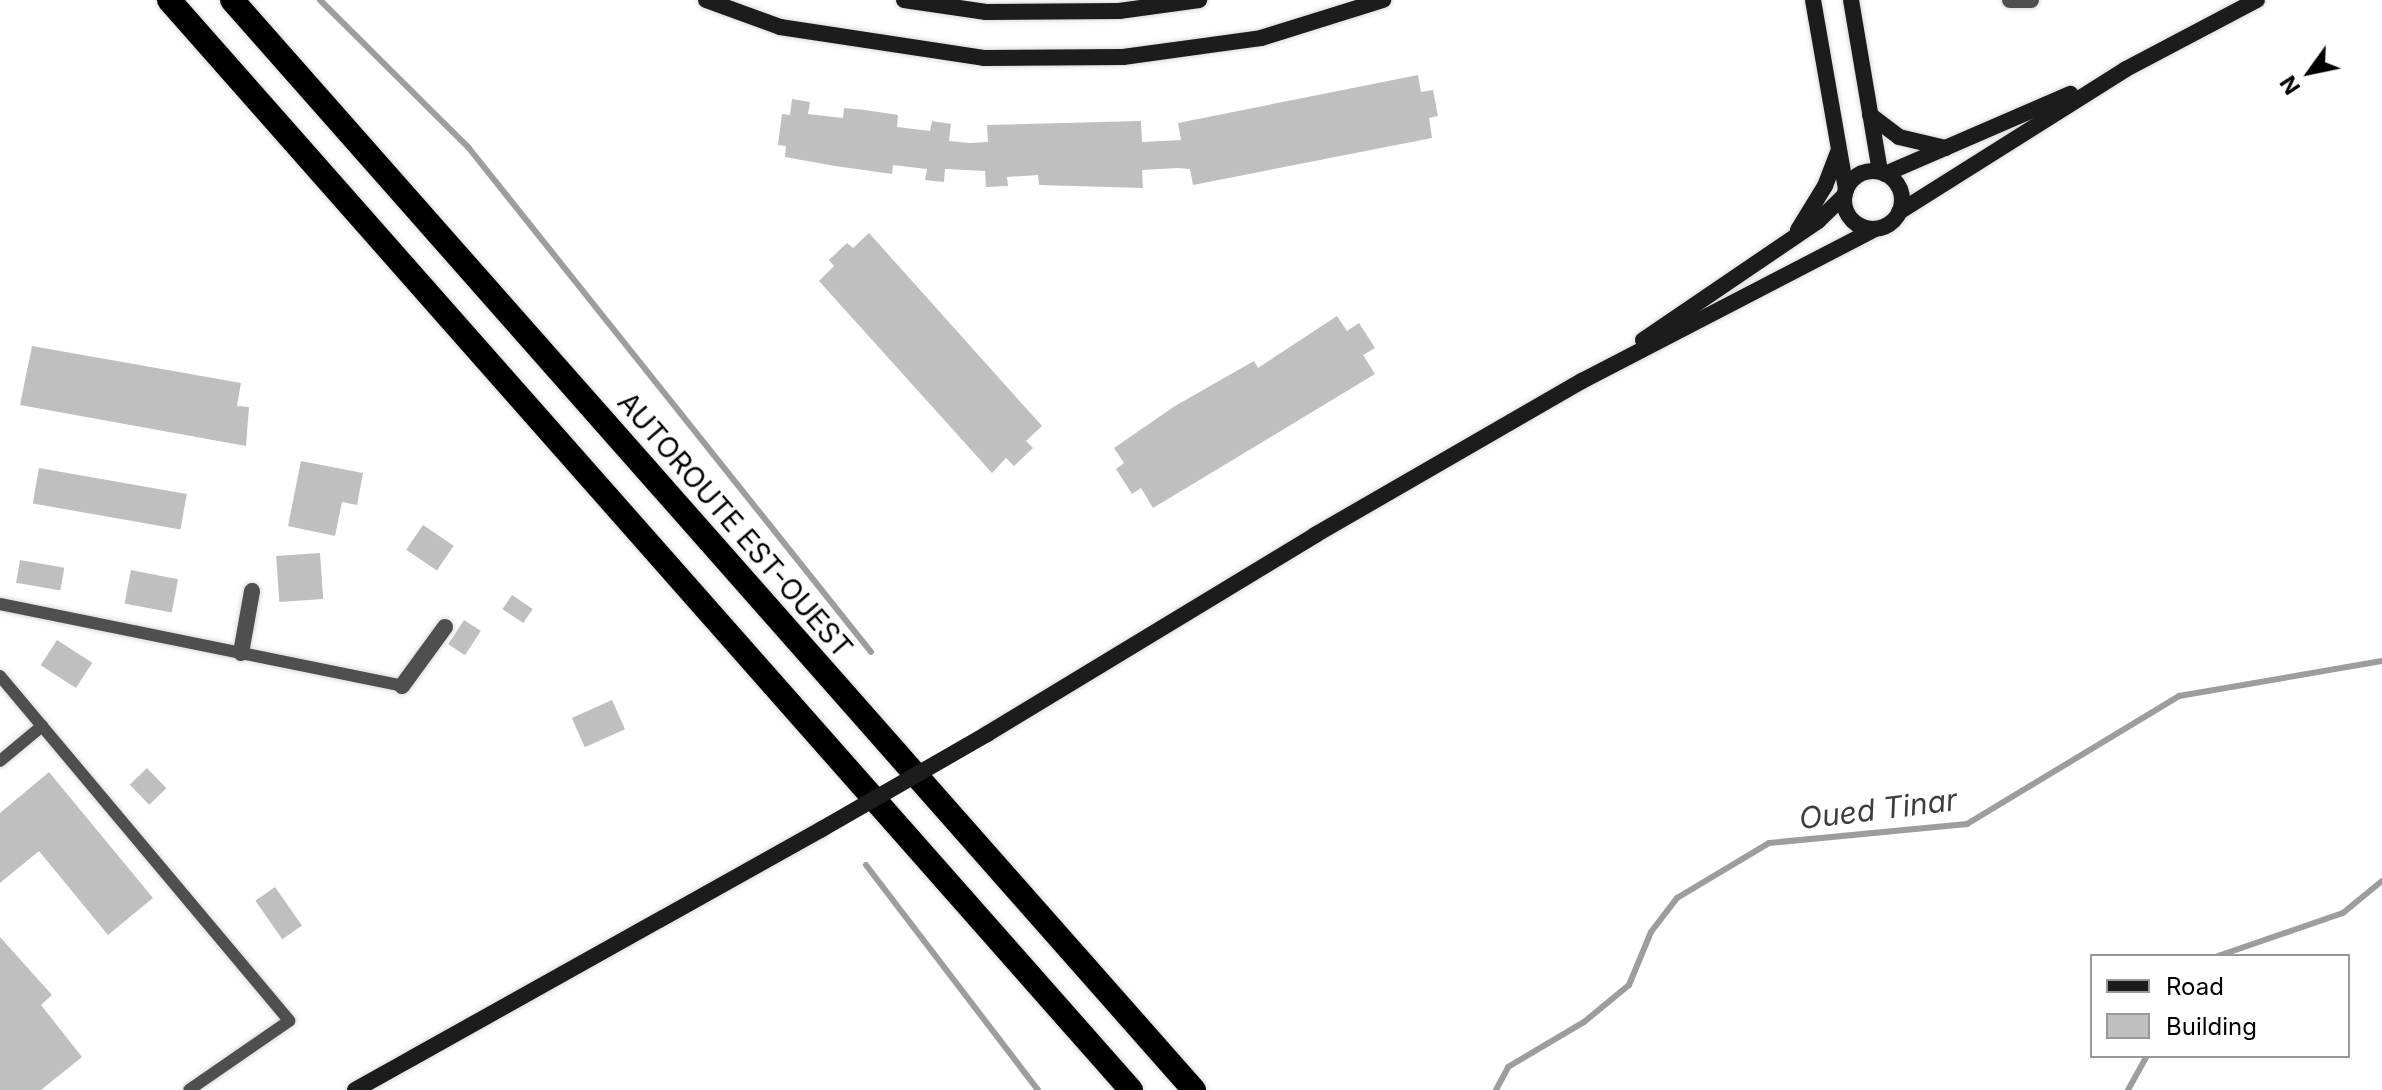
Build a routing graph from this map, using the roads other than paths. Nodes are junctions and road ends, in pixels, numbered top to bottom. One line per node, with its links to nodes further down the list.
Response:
1 (169, 0): 32 (highway)
2 (232, 0): 33 (highway, AUTOROUTE EST-OUEST)
3 (706, 0): 6 (main road)
4 (904, 0): 5 (main road)
5 (1199, 0)
6 (1383, 0)
7 (1813, 0): 14 (main road)
8 (1851, 0): 13 (main road)
9 (2010, 0): 10 (street)
10 (2031, 0)
11 (2257, 0): 12 (main road)
12 (2126, 69): 15 (main road); 18 (main road)
13 (1870, 115): 15 (main road); 16 (main road)
14 (1839, 146): 17 (main road); 20 (main road)
15 (1952, 148): 16 (main road)
16 (1882, 173): 17 (main road); 18 (main road)
17 (1845, 193): 19 (main road); 20 (main road)
18 (1899, 212): 19 (main road)
19 (1875, 229): 21 (main road)
20 (1790, 240): 21 (main road)
21 (1582, 381): 31 (main road, bridge)
22 (252, 591): 25 (street)
23 (0, 604): 25 (lane)
24 (445, 627): 27 (street)
25 (241, 653): 27 (lane)
26 (0, 676): 28 (lane)
27 (402, 686)
28 (42, 726): 29 (lane); 30 (lane)
29 (0, 761)
30 (189, 1090)
31 (355, 1090)
32 (1131, 1090)
33 (1194, 1090)

